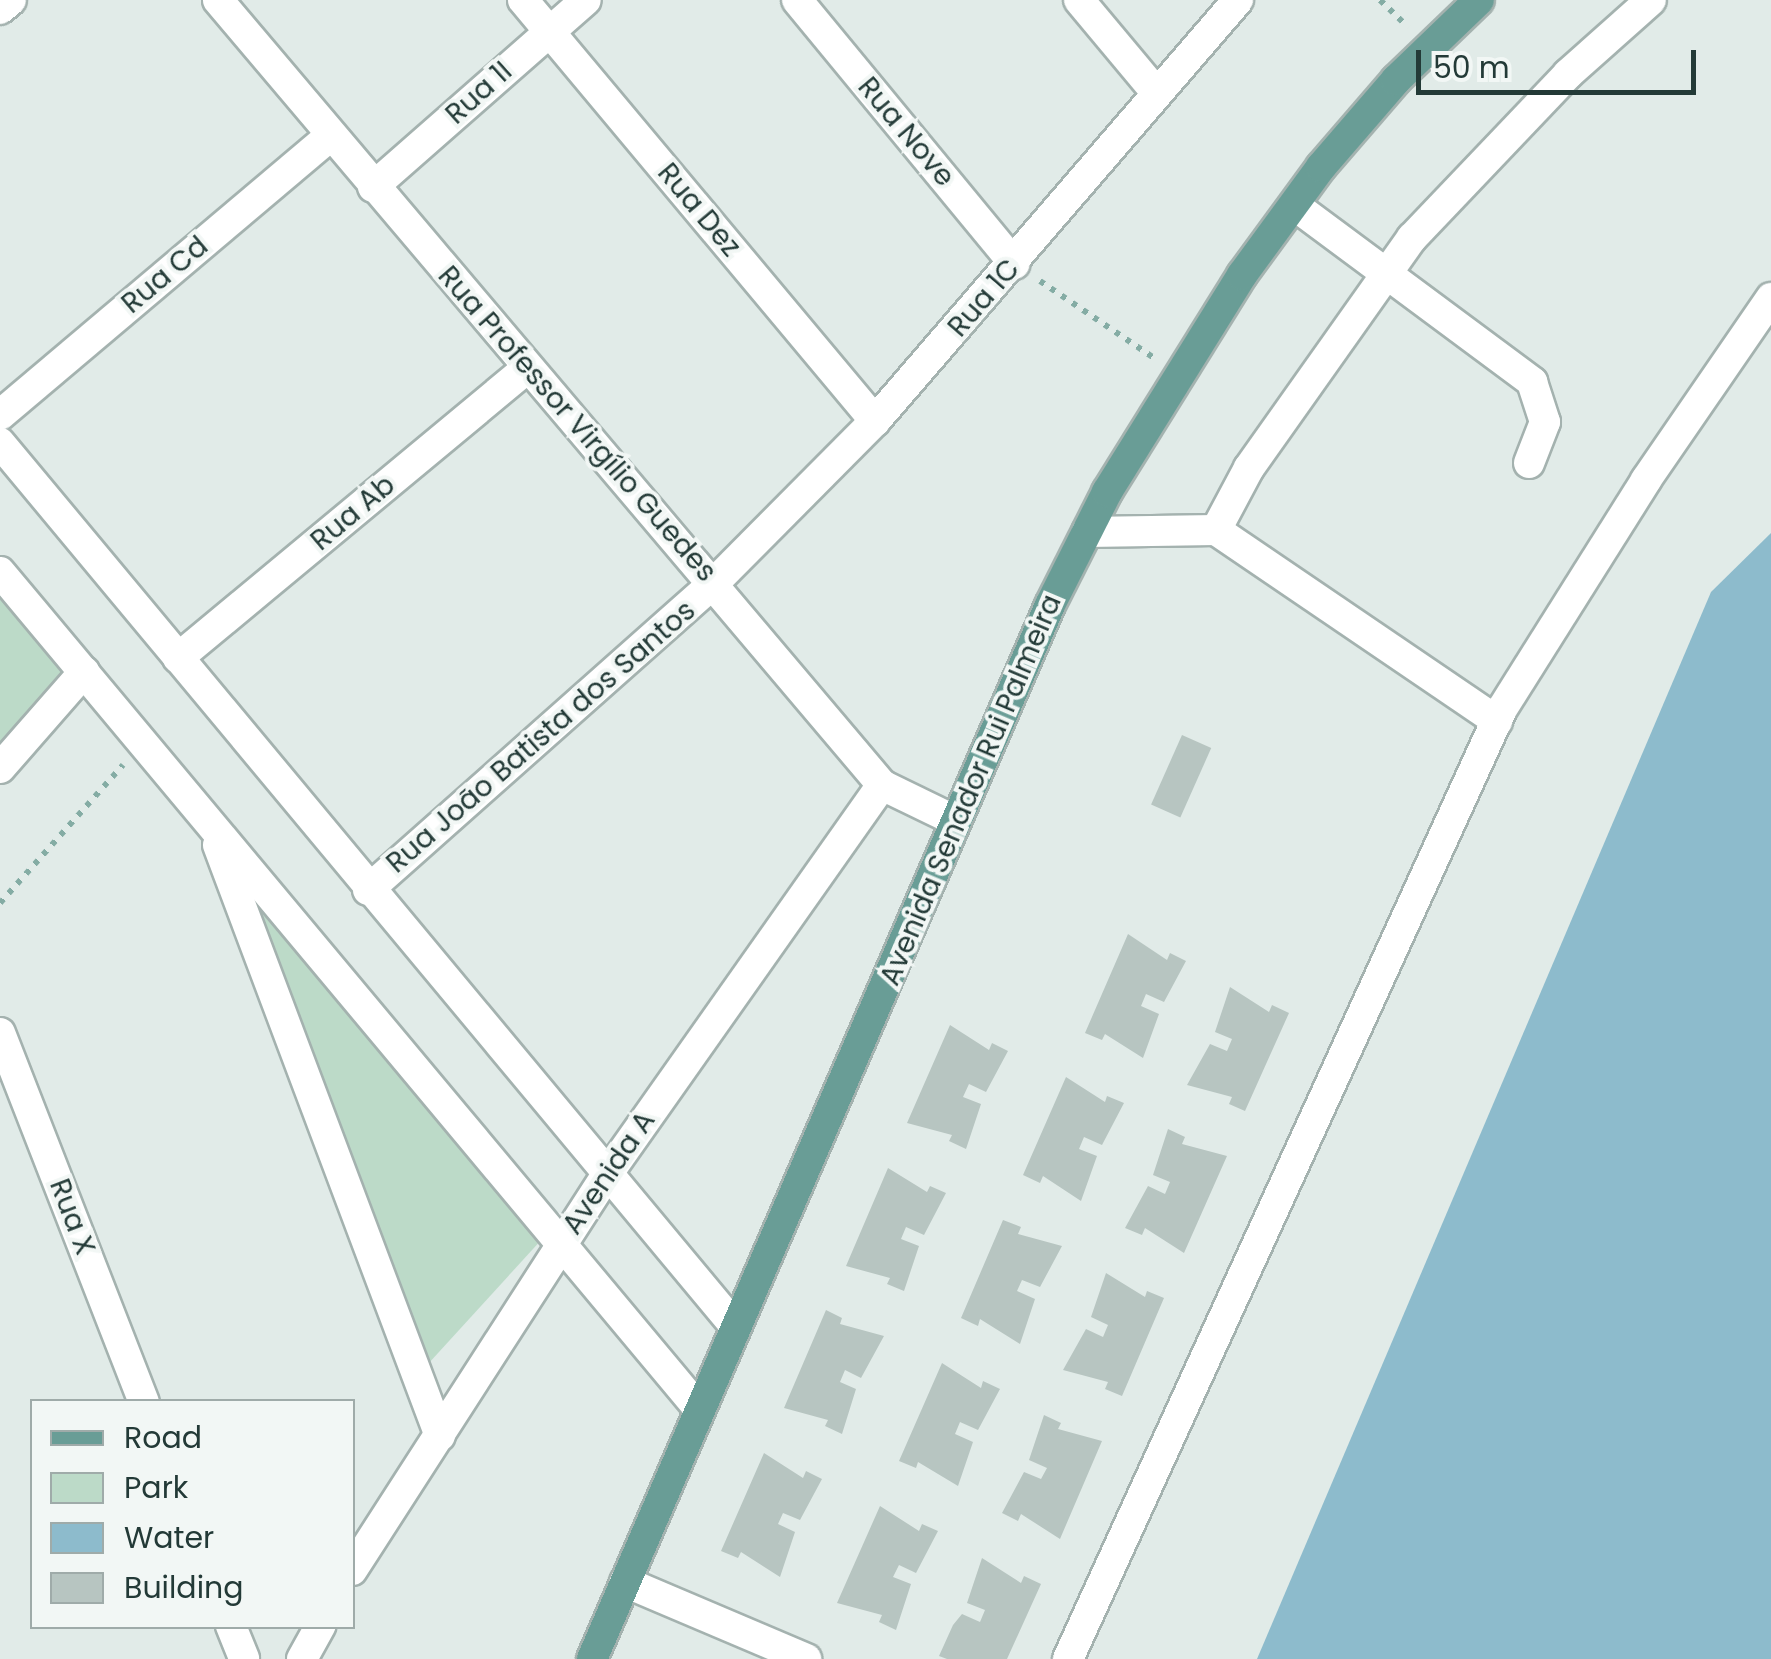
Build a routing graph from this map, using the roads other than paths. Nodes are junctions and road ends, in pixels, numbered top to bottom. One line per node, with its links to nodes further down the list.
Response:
1 (11, 0): 10 (street)
2 (218, 0): 13 (street, Rua Professor Virgílio Guedes)
3 (523, 0): 11 (street, Rua Dez)
4 (586, 0): 11 (street, Rua 1I)
5 (797, 0): 16 (street, Rua Nove)
6 (1079, 0): 12 (street)
7 (1238, 0): 12 (street, Rua 1C)
8 (1479, 0): 15 (main road, Avenida Senador Rui Palmeira)
9 (1651, 0): 17 (street)
10 (0, 10)
11 (549, 30): 14 (street, Rua 1I); 21 (street, Rua Dez)
12 (1156, 92): 16 (street, Rua 1C)
13 (330, 136): 14 (street, Rua Professor Virgílio Guedes); 20 (street, Rua Cd)
14 (373, 187): 19 (street, Rua Professor Virgílio Guedes)
15 (1294, 205): 17 (street); 25 (main road, Avenida Senador Rui Palmeira)
16 (1015, 264): 21 (street, Rua 1C)
17 (1384, 273): 23 (street); 24 (street)
18 (1771, 298): 30 (street)
19 (527, 368): 27 (street, Rua Professor Virgílio Guedes); 28 (street, Rua Ab)
20 (0, 415)
21 (875, 421): 27 (street, Rua 1C)
22 (0, 444): 28 (street)
23 (1529, 463)
24 (1216, 530): 25 (street); 30 (street)
25 (1087, 532): 33 (main road, Avenida Senador Rui Palmeira)
26 (0, 572): 29 (street)
27 (714, 583): 32 (street, Rua Professor Virgílio Guedes); 35 (street, Rua João Batista dos Santos)
28 (178, 658): 35 (street)
29 (84, 672): 31 (street); 34 (street)
30 (1497, 721): 51 (street)
31 (0, 768)
32 (882, 785): 33 (street, Rua Professor Virgílio Guedes); 37 (street, Avenida A)
33 (956, 820): 39 (main road, Avenida Senador Rui Palmeira)
34 (210, 821): 38 (street); 42 (street)
35 (368, 890): 37 (street)
36 (0, 1033): 40 (street, Rua X)
37 (606, 1176): 38 (street, Avenida A); 39 (street)
38 (560, 1244): 41 (street); 42 (street, Avenida A)
39 (735, 1326): 41 (main road, Avenida Senador Rui Palmeira)
40 (143, 1399)
41 (700, 1408): 44 (main road, Avenida Senador Rui Palmeira)
42 (440, 1436): 43 (street, Avenida A)
43 (355, 1565)
44 (625, 1582): 49 (main road, Avenida Senador Rui Palmeira); 50 (street)
45 (233, 1629): 47 (street)
46 (318, 1629): 48 (street)
47 (244, 1659)
48 (302, 1659)
49 (592, 1659)
50 (806, 1659)
51 (1068, 1659)

